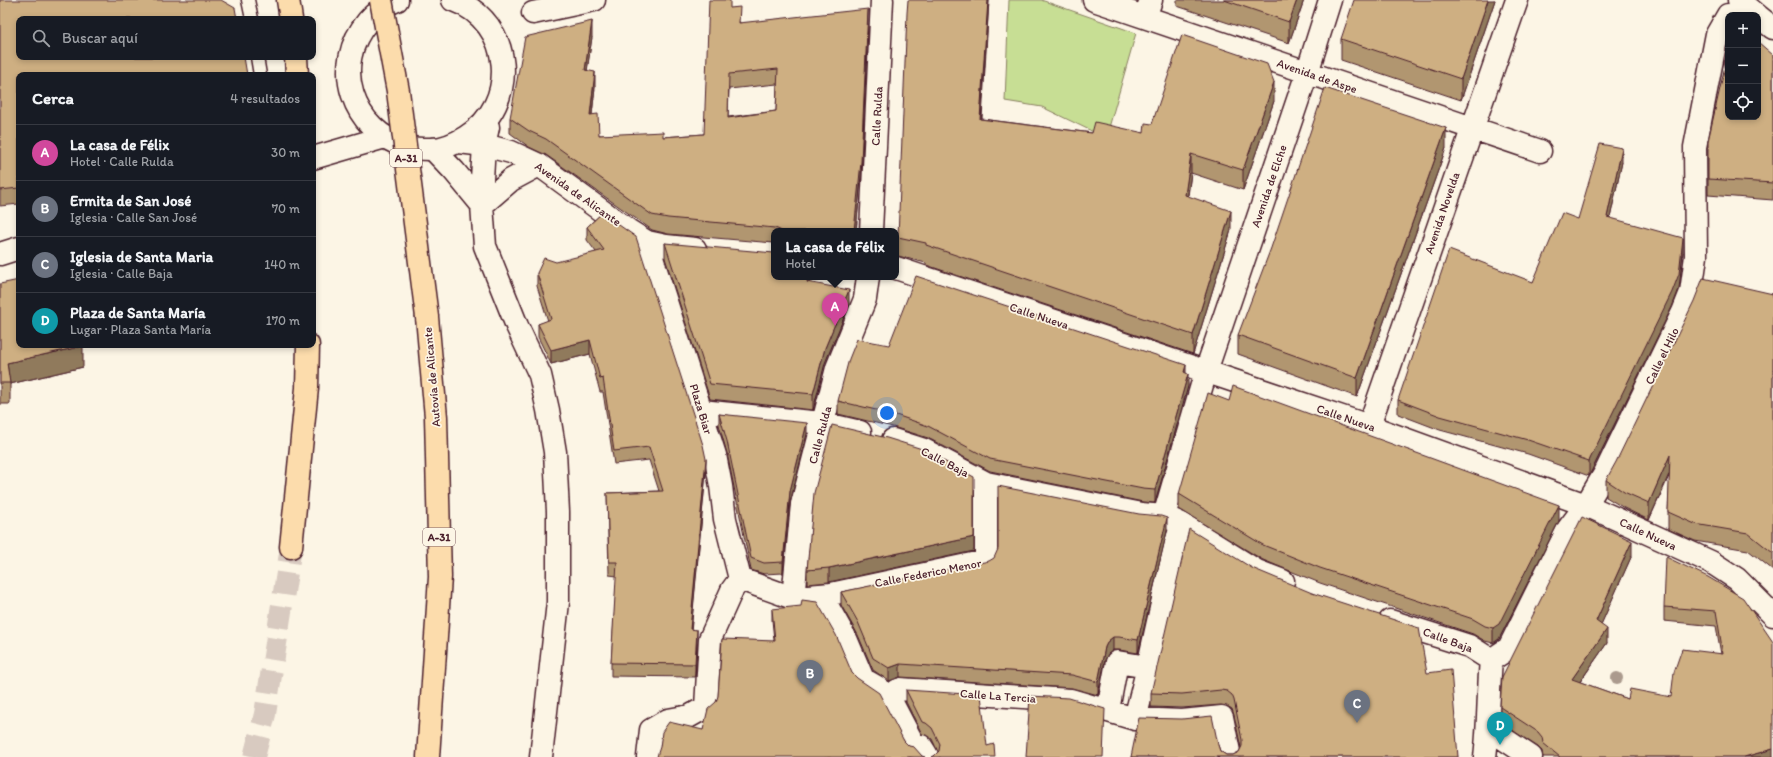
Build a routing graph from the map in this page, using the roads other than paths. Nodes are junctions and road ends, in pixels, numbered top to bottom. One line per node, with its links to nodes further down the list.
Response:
1 (248, 0): 17 (lane)
2 (288, 0): 18 (highway)
3 (381, 0): 65 (highway, Autovía de Alicante / A-31, bridge)
4 (397, 0): 29 (street)
5 (453, 0): 12 (street)
6 (594, 0): 16 (street)
7 (882, 0): 37 (street, Calle Rulda)
8 (1094, 0): 13 (street, Avenida de Aspe)
9 (1330, 0): 26 (street, Avenida de Elche)
10 (1517, 0): 28 (street, Avenida Novelda)
11 (1739, 0): 14 (street, Calle el Hilo); 15 (street)
12 (480, 8): 27 (street)
13 (1148, 9): 26 (street, Avenida de Aspe)
14 (1730, 12)
15 (1753, 12)
16 (533, 14)
17 (251, 16)
18 (291, 16)
19 (1761, 18): 21 (street)
20 (1725, 20): 50 (street, Calle el Hilo)
21 (1773, 28)
22 (258, 60): 24 (lane)
23 (296, 60): 25 (highway)
24 (260, 72)
25 (298, 72)
26 (1307, 73): 28 (street, Avenida de Aspe); 45 (street, Avenida de Elche)
27 (490, 116): 30 (street); 31 (street)
28 (1471, 128): 33 (street, Avenida de Aspe); 48 (street, Avenida Novelda)
29 (385, 137): 32 (street); 34 (street)
30 (459, 142): 31 (street, Avenida de Alicante); 32 (street)
31 (484, 145): 35 (street, Avenida de Alicante); 36 (street)
32 (433, 149): 36 (street)
33 (1540, 151)
34 (316, 157)
35 (539, 165): 36 (street); 38 (street, Avenida de Alicante)
36 (482, 204): 66 (street)
37 (871, 228)
38 (647, 242): 40 (street); 46 (street, Plaza Biar)
39 (16, 249): 41 (street)
40 (712, 250)
41 (0, 254)
42 (899, 269): 45 (street, Calle Nueva)
43 (868, 280): 47 (street, Calle Rulda)
44 (308, 348): 52 (highway)
45 (1206, 371): 48 (street, Calle Nueva); 51 (street)
46 (701, 411): 47 (street, Calle Baja); 53 (street, Plaza Biar)
47 (822, 423): 49 (street, Calle Baja); 55 (street, Calle Rulda)
48 (1369, 426): 50 (street, Calle Nueva)
49 (986, 483): 51 (street, Calle Baja); 55 (street, Calle Federico Menor)
50 (1586, 505): 57 (street, Calle Nueva); 58 (street, Calle el Hilo)
51 (1173, 520): 54 (street, Calle Baja); 59 (street)
52 (291, 547)
53 (740, 579): 55 (street); 67 (street)
54 (1301, 589)
55 (793, 598): 60 (street)
56 (1369, 613): 58 (street, Calle Baja)
57 (1773, 615)
58 (1491, 660): 63 (street)
59 (1148, 667): 61 (street); 62 (street)
60 (889, 697): 61 (street, Calle La Tercia); 64 (street)
61 (1108, 710): 62 (street, Calle La Tercia)
62 (1135, 719): 68 (street, Calle La Tercia)
63 (1489, 729): 69 (street); 70 (street)
64 (917, 754)
65 (428, 757)
66 (541, 757)
67 (648, 757)
68 (1230, 757)
69 (1485, 757)
70 (1531, 757)

